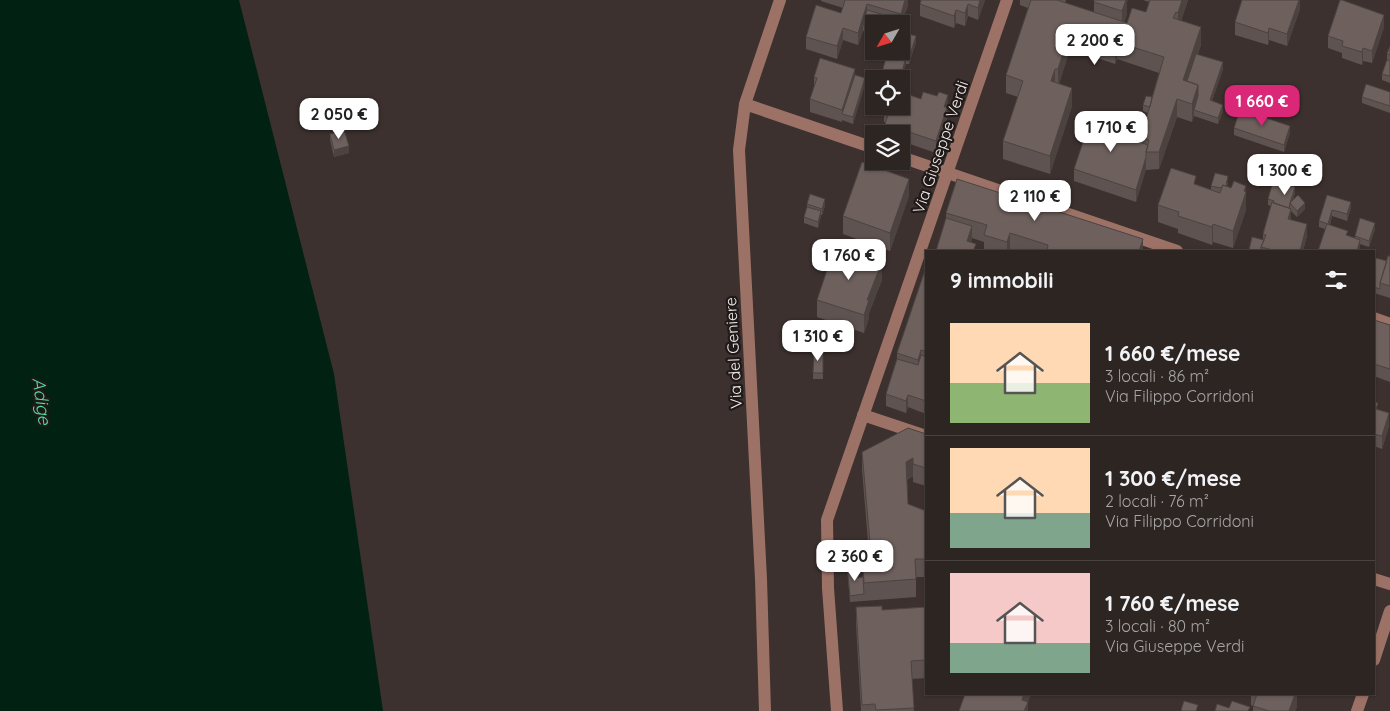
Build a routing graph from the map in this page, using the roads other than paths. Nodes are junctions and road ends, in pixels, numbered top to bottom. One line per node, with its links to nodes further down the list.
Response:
1 (780, 0): 3 (street, Via del Geniere)
2 (1007, 0): 6 (street, Via Giuseppe Verdi)
3 (745, 104): 4 (street); 17 (street, Via del Geniere)
4 (865, 145)
5 (910, 160): 6 (street)
6 (948, 173): 7 (street); 10 (street, Via Giuseppe Verdi)
7 (1174, 250)
8 (1375, 318): 9 (street)
9 (1390, 324)
10 (863, 416): 11 (street); 18 (street, Via Giuseppe Verdi)
11 (925, 436)
12 (1375, 579): 13 (street)
13 (1390, 584)
14 (1390, 611): 15 (street)
15 (1375, 657)
16 (1363, 695): 19 (street)
17 (765, 711)
18 (837, 711)
19 (1357, 711)

